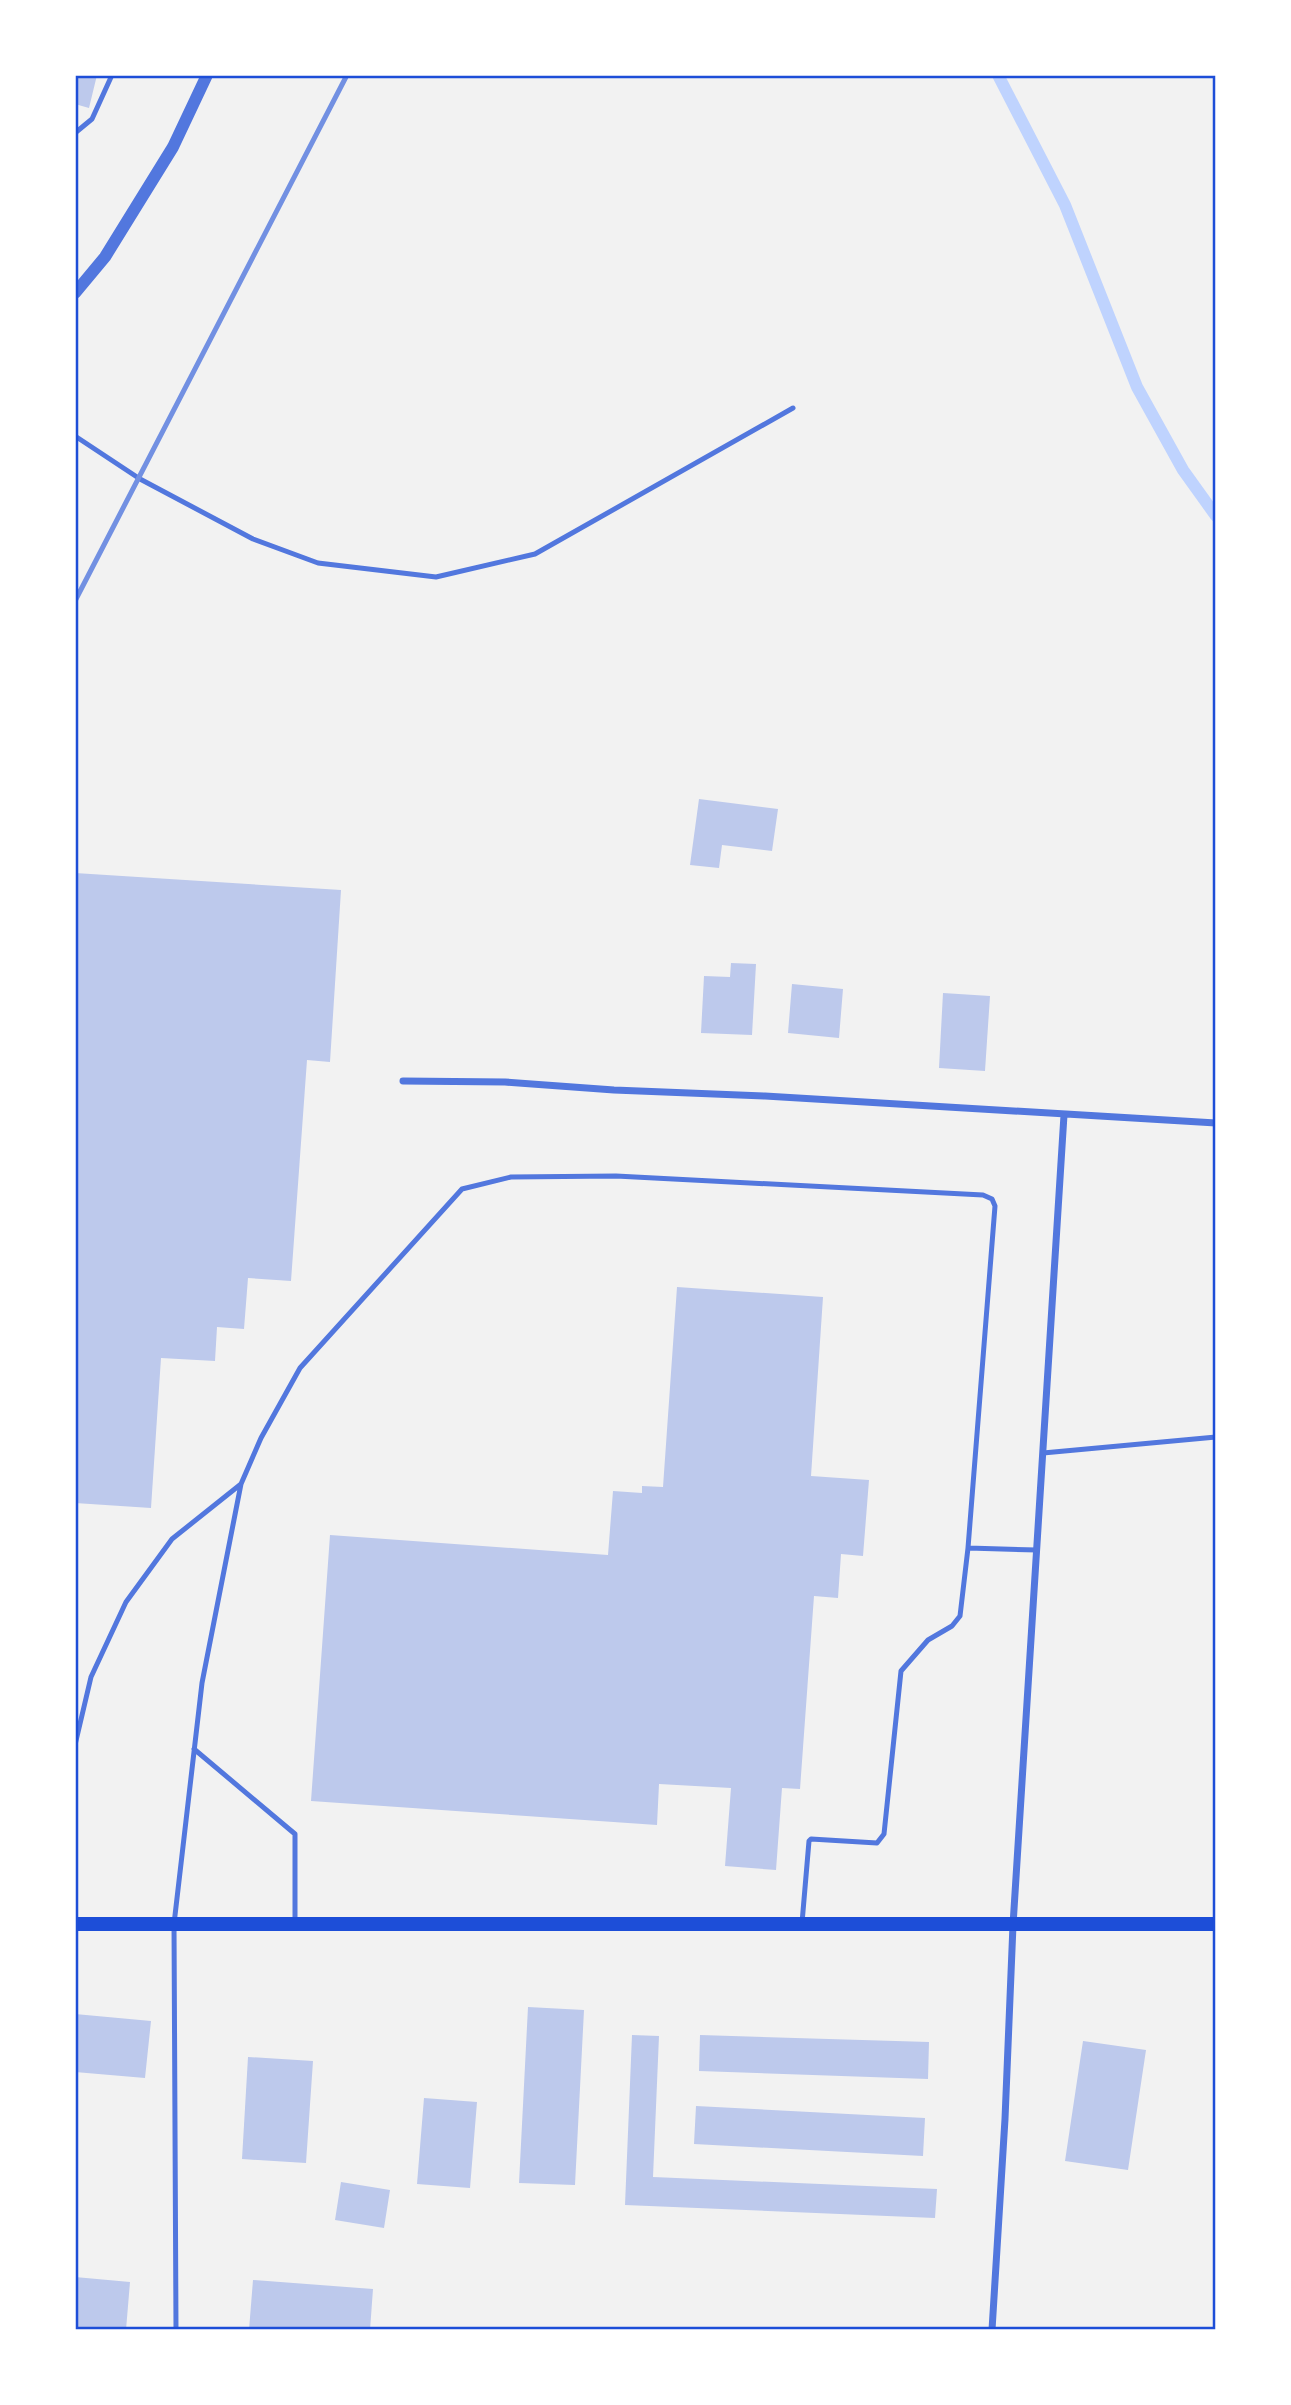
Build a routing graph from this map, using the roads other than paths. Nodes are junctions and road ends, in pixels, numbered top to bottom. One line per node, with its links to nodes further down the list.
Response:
1 (112, 75): 3 (lane)
2 (207, 75): 4 (street)
3 (75, 133)
4 (75, 293)
5 (793, 408): 6 (lane)
6 (75, 436)
7 (403, 1081): 8 (street)
8 (1065, 1115): 9 (street); 11 (street)
9 (1216, 1123)
10 (1216, 1437): 11 (lane)
11 (1043, 1453): 14 (street)
12 (241, 1484): 13 (lane); 15 (lane); 16 (lane)
13 (968, 1548): 14 (lane); 22 (lane)
14 (1037, 1550): 21 (street)
15 (75, 1745)
16 (194, 1749): 18 (lane); 19 (lane)
17 (75, 1924): 18 (main road)
18 (174, 1924): 19 (main road); 23 (lane)
19 (295, 1924): 22 (main road)
20 (1216, 1924): 21 (main road)
21 (1013, 1925): 22 (main road); 24 (street)
22 (801, 1926)
23 (176, 2330)
24 (992, 2330)

